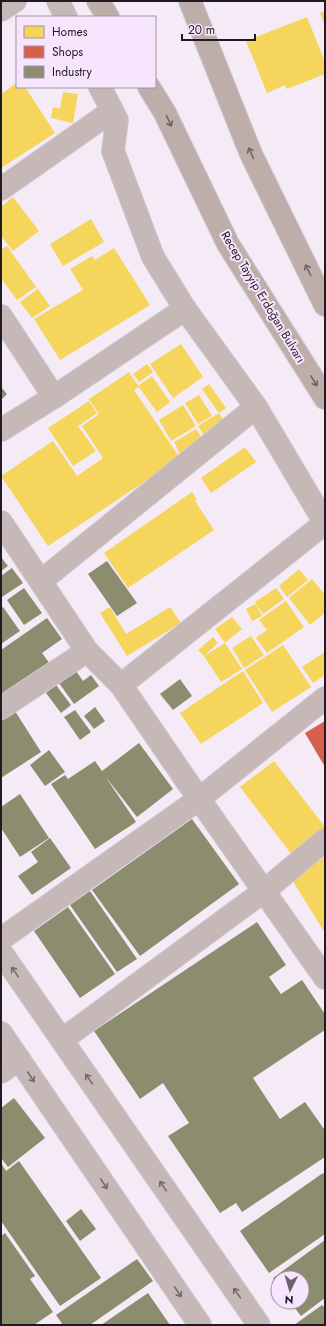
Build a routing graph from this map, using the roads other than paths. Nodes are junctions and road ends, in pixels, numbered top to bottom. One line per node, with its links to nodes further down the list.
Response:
1 (15, 1): 5 (street)
2 (58, 1): 6 (street)
3 (98, 1): 7 (main road)
4 (190, 1): 12 (main road, one-way to 4)
5 (1, 10)
6 (66, 16)
7 (107, 16)
8 (100, 88): 10 (street)
9 (150, 88): 16 (main road, Recep Tayyip Erdoğan Bulvarı, one-way to 16)
10 (112, 111): 11 (street); 13 (street)
11 (1, 189)
12 (325, 305)
13 (185, 309): 15 (street); 17 (street)
14 (1, 316): 15 (street)
15 (54, 396): 18 (street)
16 (325, 398)
17 (256, 407): 20 (street); 22 (street)
18 (1, 430)
19 (1, 522): 20 (street)
20 (41, 581): 21 (street)
21 (87, 651): 22 (street); 24 (street)
22 (121, 685): 25 (street)
23 (325, 698): 25 (street)
24 (1, 708)
25 (199, 799): 27 (street); 28 (street)
26 (325, 840): 27 (street)
27 (264, 891): 30 (street); 32 (street)
28 (1, 939)
29 (1, 952): 32 (street, one-way to 29)
30 (325, 978)
31 (1, 1033): 33 (street)
32 (62, 1040): 36 (street, one-way to 32)
33 (19, 1059): 34 (street); 35 (street, one-way to 35)
34 (1, 1072)
35 (200, 1325)
36 (259, 1325)

